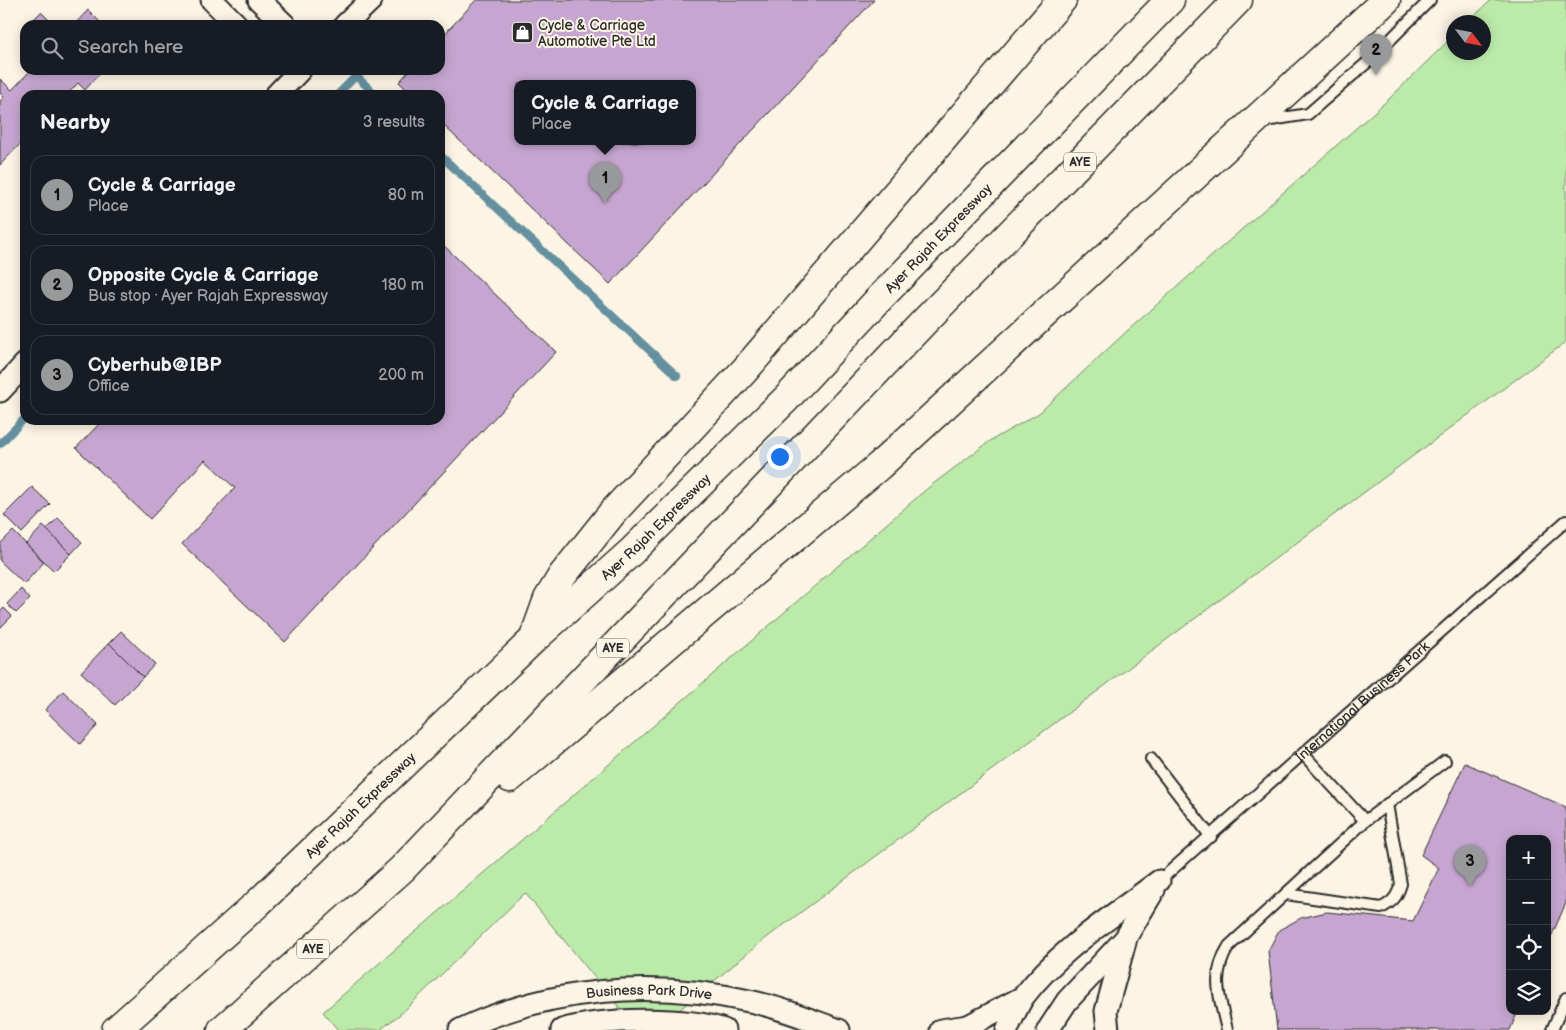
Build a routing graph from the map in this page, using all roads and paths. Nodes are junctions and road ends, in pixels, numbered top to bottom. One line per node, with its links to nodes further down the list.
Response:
1 (212, 0): 10 (street)
2 (259, 0): 11 (street)
3 (371, 0): 12 (street)
4 (1062, 0): 9 (highway)
5 (1170, 0): 19 (highway, Ayer Rajah Expressway)
6 (1238, 0): 26 (highway, AYE)
7 (1386, 0): 15 (highway)
8 (1430, 0): 15 (lane)
9 (1045, 12): 19 (highway)
10 (232, 20)
11 (280, 20)
12 (350, 20)
13 (290, 75): 14 (street)
14 (279, 90)
15 (1254, 122): 26 (highway)
16 (20, 370): 17 (street)
17 (0, 392)
18 (1566, 521): 20 (lane, International Business Park)
19 (534, 639): 34 (highway, Ayer Rajah Expressway)
20 (1304, 755): 24 (lane); 25 (lane, International Business Park)
21 (1151, 759): 25 (lane)
22 (1444, 761): 23 (lane)
23 (1387, 804): 24 (lane); 28 (lane)
24 (1365, 820): 28 (lane)
25 (1211, 837): 27 (lane, International Business Park)
26 (402, 869): 35 (highway, AYE)
27 (1159, 881): 29 (street, International Business Park); 30 (street, International Business Park)
28 (1286, 894): 43 (lane)
29 (1125, 939): 41 (street, International Business Park); 42 (street)
30 (1023, 997): 39 (street); 40 (street, International Business Park)
31 (1566, 998): 32 (lane)
32 (1561, 1021): 44 (lane)
33 (719, 1028): 37 (street, Business Park Drive)
34 (116, 1030)
35 (222, 1030)
36 (460, 1030): 38 (street, Business Park Drive)
37 (562, 1030)
38 (840, 1030)
39 (941, 1030)
40 (1007, 1030)
41 (1048, 1030)
42 (1108, 1030)
43 (1228, 1030)
44 (1552, 1030)

